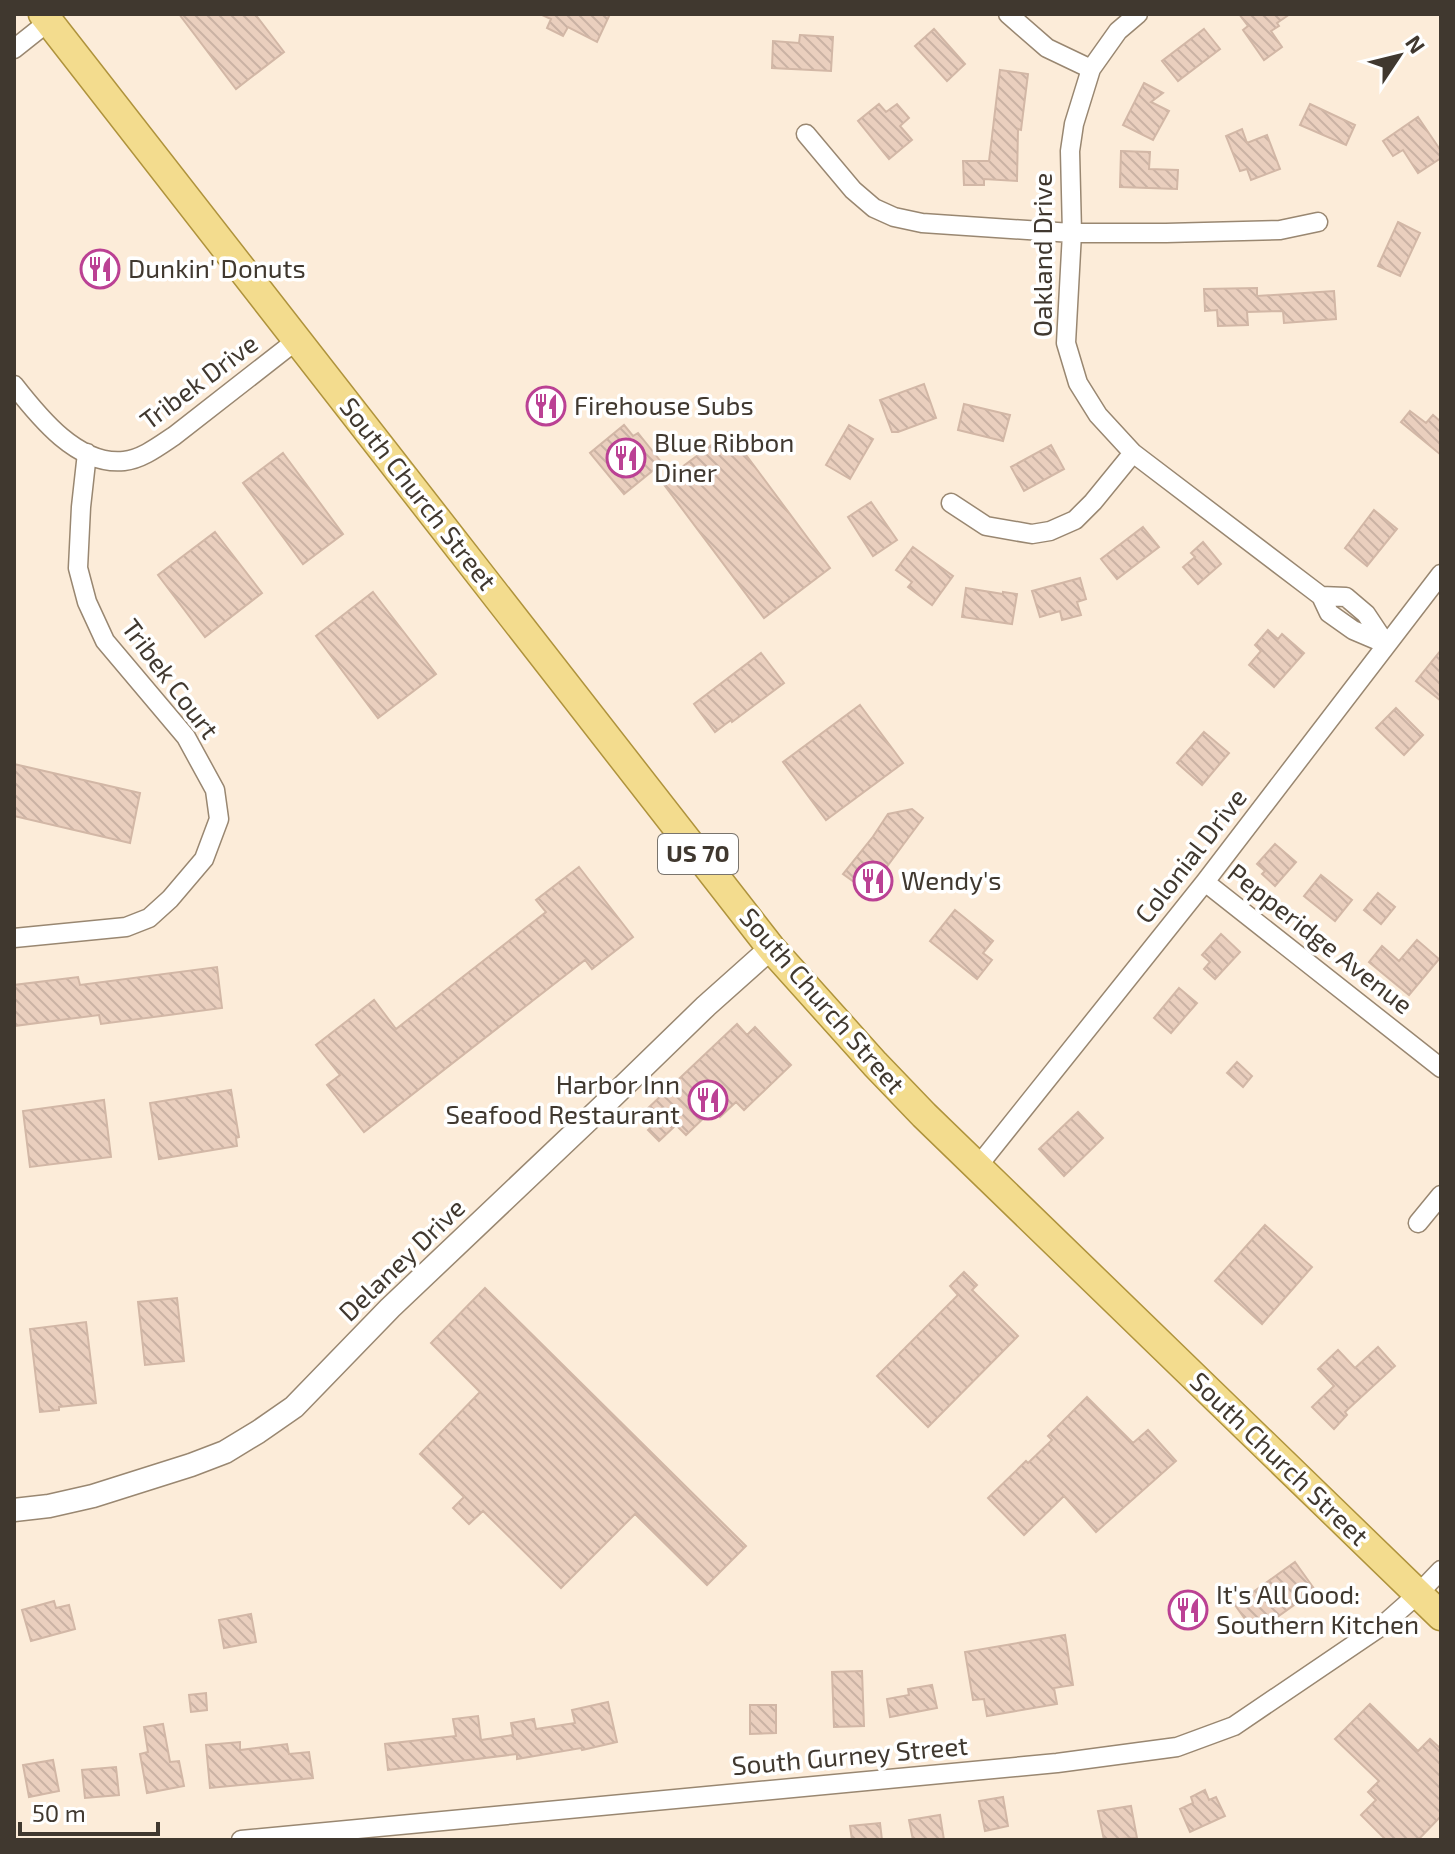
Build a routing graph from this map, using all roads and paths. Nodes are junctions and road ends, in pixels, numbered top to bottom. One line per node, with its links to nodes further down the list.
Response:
1 (1008, 14): 5 (street)
2 (1138, 14): 5 (street, Oakland Drive)
3 (46, 18): 4 (street); 9 (main road, South Church Street / US 70)
4 (14, 49)
5 (1091, 69): 8 (street, Oakland Drive)
6 (806, 134): 8 (street)
7 (1318, 222): 8 (street)
8 (1072, 233): 12 (street, Oakland Drive)
9 (297, 340): 11 (street, Tribek Drive); 18 (main road, South Church Street / US 70)
10 (14, 385): 11 (street, Tribek Drive)
11 (87, 453): 17 (street, Tribek Court)
12 (1133, 453): 13 (street); 15 (street, Oakland Drive)
13 (951, 503)
14 (1441, 574): 15 (street, Colonial Drive)
15 (1386, 644): 16 (street, Colonial Drive)
16 (1205, 882): 19 (street, Pepperidge Avenue); 20 (street, Colonial Drive)
17 (14, 938)
18 (771, 948): 20 (main road, South Church Street / US 70); 23 (street, Delaney Drive)
19 (1440, 1065)
20 (978, 1166): 25 (main road, South Church Street / US 70)
21 (1441, 1195): 22 (street)
22 (1418, 1223)
23 (14, 1510)
24 (1441, 1570): 25 (street, South Gurney Street)
25 (1418, 1594): 26 (main road, South Church Street / US 70); 27 (street, South Gurney Street)
26 (1441, 1616)
27 (241, 1840)

